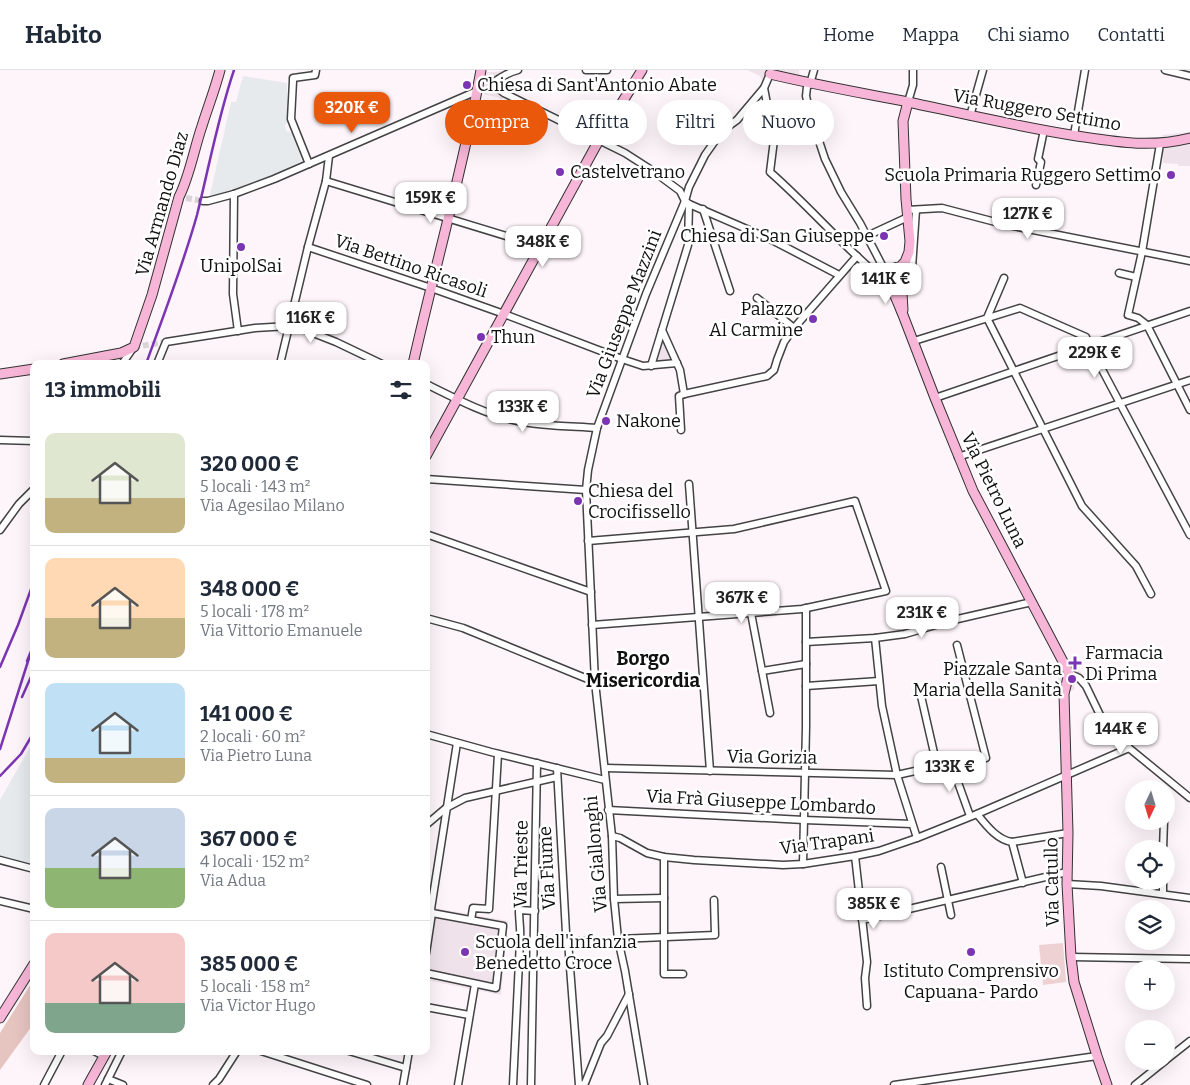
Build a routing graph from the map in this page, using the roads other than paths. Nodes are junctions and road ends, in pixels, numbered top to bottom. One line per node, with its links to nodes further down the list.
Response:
1 (220, 70): 65 (street, Via Armando Diaz)
2 (316, 70): 30 (street)
3 (518, 70): 15 (street)
4 (586, 70): 5 (street)
5 (607, 70)
6 (642, 70): 19 (street)
7 (814, 70): 16 (street)
8 (913, 70): 20 (street)
9 (983, 70): 21 (street)
10 (1085, 70): 24 (street)
11 (1165, 70): 14 (street)
12 (481, 71): 18 (street)
13 (770, 74): 16 (street, Via Ruggero Settimo); 17 (street, Via Giuseppe Mazzini)
14 (1190, 76)
15 (492, 84): 18 (street); 22 (street)
16 (810, 84): 20 (street, Via Ruggero Settimo); 39 (street)
17 (764, 88): 35 (street, Via Giuseppe Mazzini); 43 (street)
18 (477, 90): 29 (street); 38 (street)
19 (624, 100)
20 (908, 102): 21 (street, Via Ruggero Settimo); 37 (street)
21 (970, 116): 23 (street, Via Ruggero Settimo)
22 (558, 120)
23 (1044, 130): 24 (street, Via Ruggero Settimo); 32 (street)
24 (1074, 135): 26 (street, Via Ruggero Settimo)
25 (1190, 138): 26 (street, Via Ruggero Settimo)
26 (1160, 144): 42 (street)
27 (596, 145): 41 (street)
28 (609, 145): 35 (street)
29 (329, 156): 30 (street); 31 (street)
30 (309, 164): 33 (street)
31 (326, 181): 38 (street); 40 (street)
32 (1036, 185)
33 (234, 194): 34 (street); 62 (street)
34 (203, 201)
35 (687, 203): 36 (street); 61 (street); 66 (street, Via Giuseppe Mazzini)
36 (702, 209): 47 (street); 52 (street)
37 (910, 212): 39 (street); 42 (street); 48 (street); 48 (street)
38 (449, 218): 41 (street); 51 (street)
39 (867, 236): 48 (street)
40 (308, 246): 51 (street, Via Bettino Ricasoli); 58 (street)
41 (542, 247): 55 (street)
42 (1142, 252): 44 (street); 49 (street)
43 (856, 256): 45 (street); 47 (street)
44 (1190, 261)
45 (867, 266): 48 (street); 48 (street)
46 (1119, 273): 49 (street)
47 (839, 276): 60 (street)
48 (892, 277): 56 (street, Via Pietro Luna); 56 (street, Via Pietro Luna)
49 (1136, 277): 59 (street)
50 (1004, 278): 57 (street)
51 (431, 288): 55 (street, Via Bettino Ricasoli); 72 (street)
52 (730, 291)
53 (757, 298): 60 (street)
54 (1190, 310): 59 (street)
55 (504, 314): 66 (street, Via Bettino Ricasoli); 83 (street)
56 (903, 315): 63 (street, Via Pietro Luna)
57 (987, 318): 63 (street); 64 (street); 76 (street)
58 (289, 326): 62 (street); 70 (street); 71 (street)
59 (1147, 326): 64 (street); 79 (street)
60 (794, 328): 81 (street)
61 (662, 330): 73 (street); 74 (street)
62 (238, 331): 69 (street)
63 (914, 341): 82 (street, Via Pietro Luna)
64 (1089, 345): 76 (street); 84 (street)
65 (134, 347): 67 (street); 68 (street)
66 (622, 359): 74 (street, Via Bettino Ricasoli); 86 (street, Via Giuseppe Mazzini)
67 (92, 360)
68 (125, 360)
69 (159, 360)
70 (281, 360)
71 (374, 360)
72 (414, 360)
73 (677, 363): 74 (street, Via Bettino Ricasoli); 81 (street)
74 (651, 366)
75 (30, 369): 77 (street)
76 (1014, 371): 82 (street); 87 (street)
77 (0, 374)
78 (1190, 380): 79 (street)
79 (1177, 384): 84 (street); 85 (street)
80 (430, 386): 83 (street)
81 (684, 394): 88 (street)
82 (935, 398): 92 (street, Via Pietro Luna)
83 (458, 399): 86 (street); 91 (street)
84 (1120, 403): 87 (street); 100 (street)
85 (1190, 410)
86 (597, 428): 95 (street, Via Giuseppe Mazzini)
87 (1043, 429): 92 (street); 103 (street)
88 (681, 430)
89 (0, 440): 90 (street)
90 (30, 441)
91 (430, 449)
92 (958, 457): 104 (street, Via Pietro Luna)
93 (430, 479): 95 (street)
94 (689, 484): 98 (street)
95 (586, 490): 101 (street, Via Giuseppe Mazzini)
96 (30, 493): 97 (street)
97 (0, 530)
98 (692, 532): 101 (street); 105 (street); 107 (street)
99 (430, 535): 102 (street)
100 (1190, 535)
101 (588, 541): 102 (street, Via Giuseppe Mazzini)
102 (591, 592): 109 (street, Via Giuseppe Mazzini)
103 (1151, 594)
104 (1032, 602): 110 (street); 115 (street, Via Pietro Luna)
105 (806, 608): 106 (street); 111 (street)
106 (751, 613): 107 (street); 114 (street)
107 (698, 617): 109 (street); 130 (street)
108 (430, 619): 117 (street)
109 (592, 625): 117 (street, Via Giuseppe Mazzini)
110 (875, 638): 111 (street); 116 (street)
111 (806, 642): 113 (street)
112 (957, 645): 126 (street, Via Gorizia)
113 (806, 664): 114 (street); 118 (street)
114 (762, 671): 120 (street)
115 (1069, 672): 123 (street); 133 (street, Via Catullo)
116 (879, 681): 118 (street); 132 (street)
117 (595, 682): 129 (street, Via Giuseppe Mazzini)
118 (806, 686): 131 (street)
119 (921, 696): 127 (street)
120 (770, 713)
121 (430, 735): 122 (street)
122 (457, 743): 124 (street); 141 (street)
123 (1129, 748): 133 (street); 136 (street)
124 (498, 754): 125 (street); 139 (street)
125 (537, 763): 128 (street); 137 (street, Via Trieste)
126 (951, 763): 127 (street, Via Gorizia); 144 (street)
127 (937, 766): 132 (street, Via Gorizia)
128 (557, 768): 134 (street, Via Fiume); 135 (street)
129 (605, 768): 130 (street, Via Gorizia); 135 (street, Via Giallonghi)
130 (710, 771): 131 (street, Via Gorizia)
131 (805, 773): 132 (street, Via Gorizia); 146 (street)
132 (897, 775): 148 (street)
133 (1066, 775): 144 (street, Via Trapani); 149 (street, Via Catullo)
134 (557, 778): 137 (street); 182 (street, Via Fiume)
135 (605, 780): 142 (street, Via Giallonghi)
136 (1166, 780)
137 (537, 782): 139 (street); 173 (street, Via Trieste)
138 (1175, 787): 140 (street)
139 (496, 791): 141 (street); 177 (street)
140 (1190, 798)
141 (446, 808): 145 (street); 161 (street)
142 (608, 810): 146 (street, Via Frà Giuseppe Lombardo); 150 (street, Via Giallonghi)
143 (430, 815): 145 (street)
144 (973, 815): 151 (street, Via Trapani); 152 (street)
145 (435, 817): 147 (street)
146 (804, 820): 148 (street, Via Frà Giuseppe Lombardo); 156 (street)
147 (430, 821)
148 (912, 824): 151 (street)
149 (1068, 833): 152 (street); 159 (street, Via Catullo)
150 (612, 836): 153 (street, Via Trapani); 168 (street, Via Giallonghi)
151 (917, 838): 154 (street, Via Trapani)
152 (1012, 842): 162 (street)
153 (664, 856): 156 (street, Via Trapani); 166 (street)
154 (855, 856): 156 (street, Via Trapani); 178 (street)
155 (0, 860): 158 (street)
156 (803, 864)
157 (941, 867): 170 (street)
158 (30, 868)
159 (1066, 872): 162 (street); 163 (street, Via Catullo)
160 (430, 880): 161 (street)
161 (435, 881): 174 (street)
162 (1023, 883): 170 (street)
163 (1067, 884): 165 (street); 185 (street, Via Catullo)
164 (1163, 890): 165 (street)
165 (1163, 894): 167 (street)
166 (664, 898): 168 (street); 179 (street)
167 (1190, 898)
168 (614, 899): 180 (street, Via Giallonghi)
169 (714, 900): 179 (street)
170 (948, 900): 176 (street); 178 (street)
171 (0, 901): 172 (street)
172 (30, 908)
173 (535, 911): 181 (street); 184 (street, Via Trieste)
174 (430, 912)
175 (430, 914): 177 (street)
176 (951, 915)
177 (471, 920): 190 (street)
178 (862, 920): 192 (street)
179 (664, 937): 180 (street); 189 (street)
180 (618, 939): 191 (street, Via Giallonghi)
181 (520, 941): 184 (street); 217 (street)
182 (568, 941): 183 (street); 184 (street); 219 (street, Via Fiume)
183 (589, 941)
184 (534, 942): 218 (street, Via Trieste)
185 (1071, 956): 186 (street); 206 (street, Via Catullo)
186 (1190, 959)
187 (30, 970): 193 (street)
188 (430, 974): 190 (street)
189 (683, 974)
190 (475, 984): 195 (street)
191 (629, 994): 219 (street); 220 (street, Via Giallonghi)
192 (867, 1006)
193 (3, 1008): 196 (street)
194 (430, 1008): 195 (street)
195 (469, 1015): 216 (street)
196 (0, 1018)
197 (1190, 1041): 198 (street)
198 (1175, 1054)
199 (60, 1055): 210 (street)
200 (104, 1055): 211 (street)
201 (120, 1055): 209 (street)
202 (234, 1055): 213 (street)
203 (273, 1055): 214 (street)
204 (362, 1055): 207 (street)
205 (408, 1055): 207 (street)
206 (1097, 1056): 221 (street); 222 (street, Via Catullo)
207 (406, 1068): 215 (street)
208 (1154, 1070): 223 (street)
209 (106, 1082): 212 (street)
210 (44, 1085)
211 (88, 1085)
212 (123, 1085)
213 (213, 1085)
214 (367, 1085)
215 (403, 1085)
216 (458, 1085)
217 (513, 1085)
218 (531, 1085)
219 (580, 1085)
220 (644, 1085)
221 (894, 1085)
222 (1107, 1085)
223 (1135, 1085)

